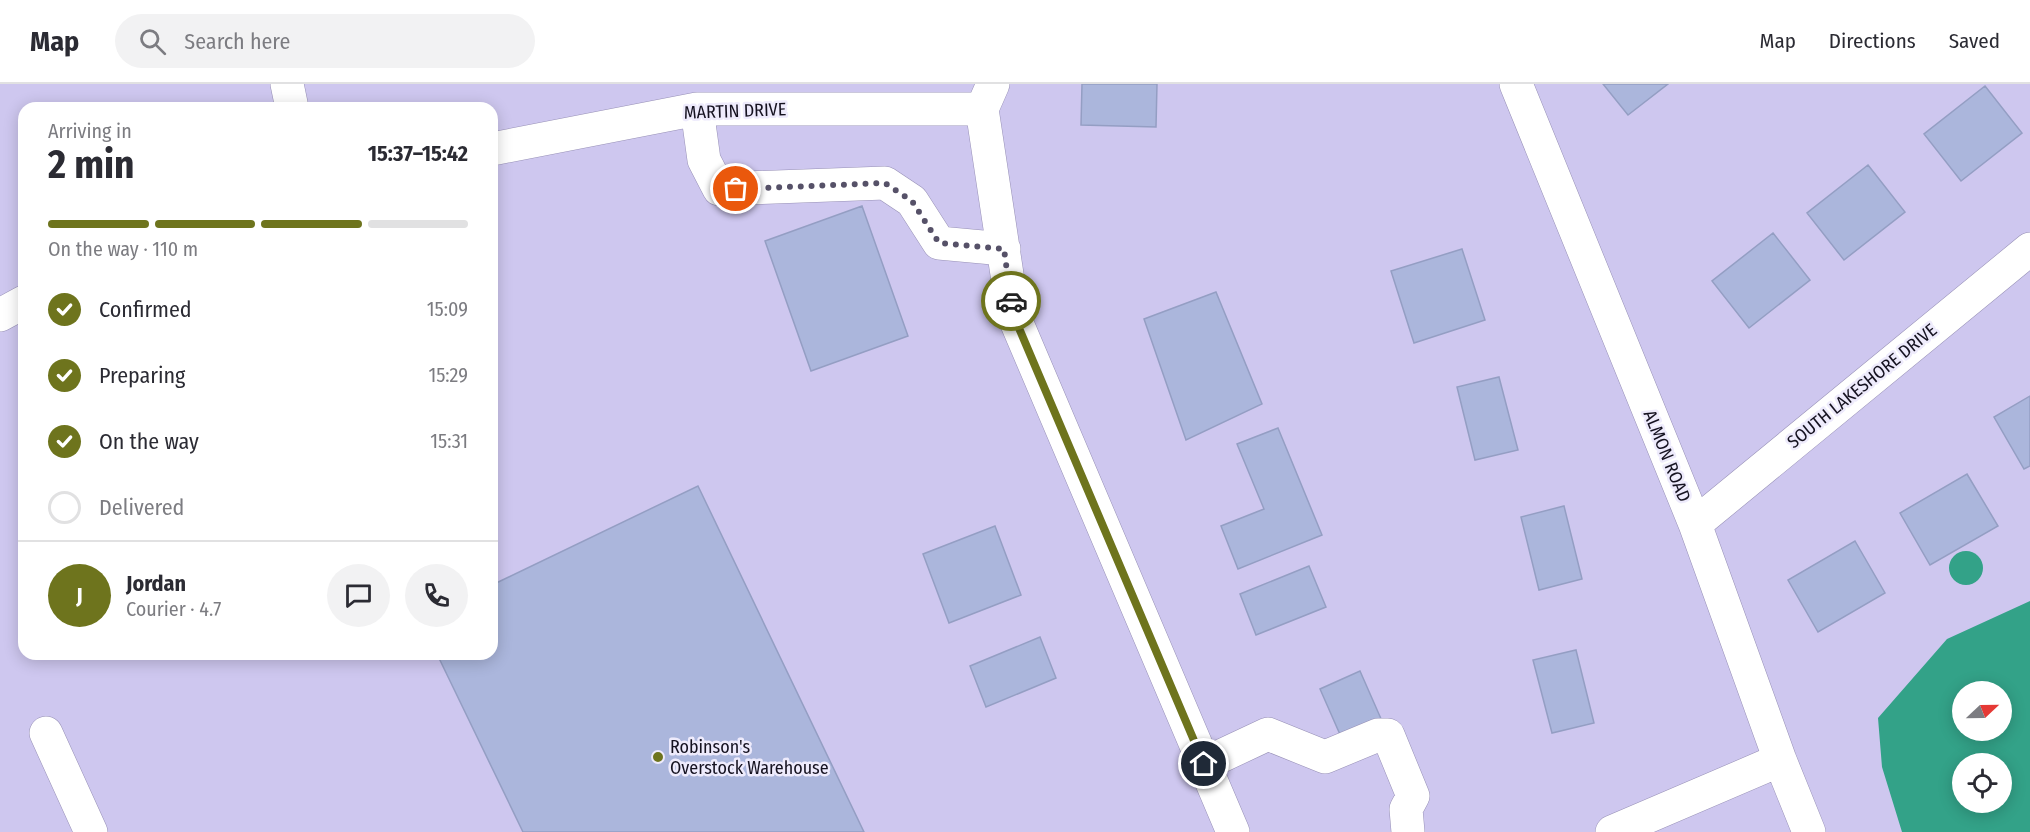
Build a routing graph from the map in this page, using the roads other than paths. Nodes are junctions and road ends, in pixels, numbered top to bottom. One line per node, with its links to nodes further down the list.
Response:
1 (287, 84): 4 (street)
2 (1516, 84): 11 (street, ALMON ROAD)
3 (987, 97): 5 (street, MARTIN DRIVE); 7 (street)
4 (291, 102)
5 (697, 109): 6 (street, MARTIN DRIVE); 7 (street)
6 (498, 148)
7 (1004, 249): 14 (street)
8 (2030, 249): 11 (street, SOUTH LAKESHORE DRIVE)
9 (18, 305): 10 (street)
10 (0, 315)
11 (1695, 524): 13 (street, ALMON ROAD)
12 (46, 733): 15 (street)
13 (1780, 760): 18 (street); 19 (street, ALMON ROAD)
14 (1204, 764): 16 (street); 17 (street)
15 (91, 832)
16 (1233, 832)
17 (1408, 832)
18 (1612, 832)
19 (1809, 832)

